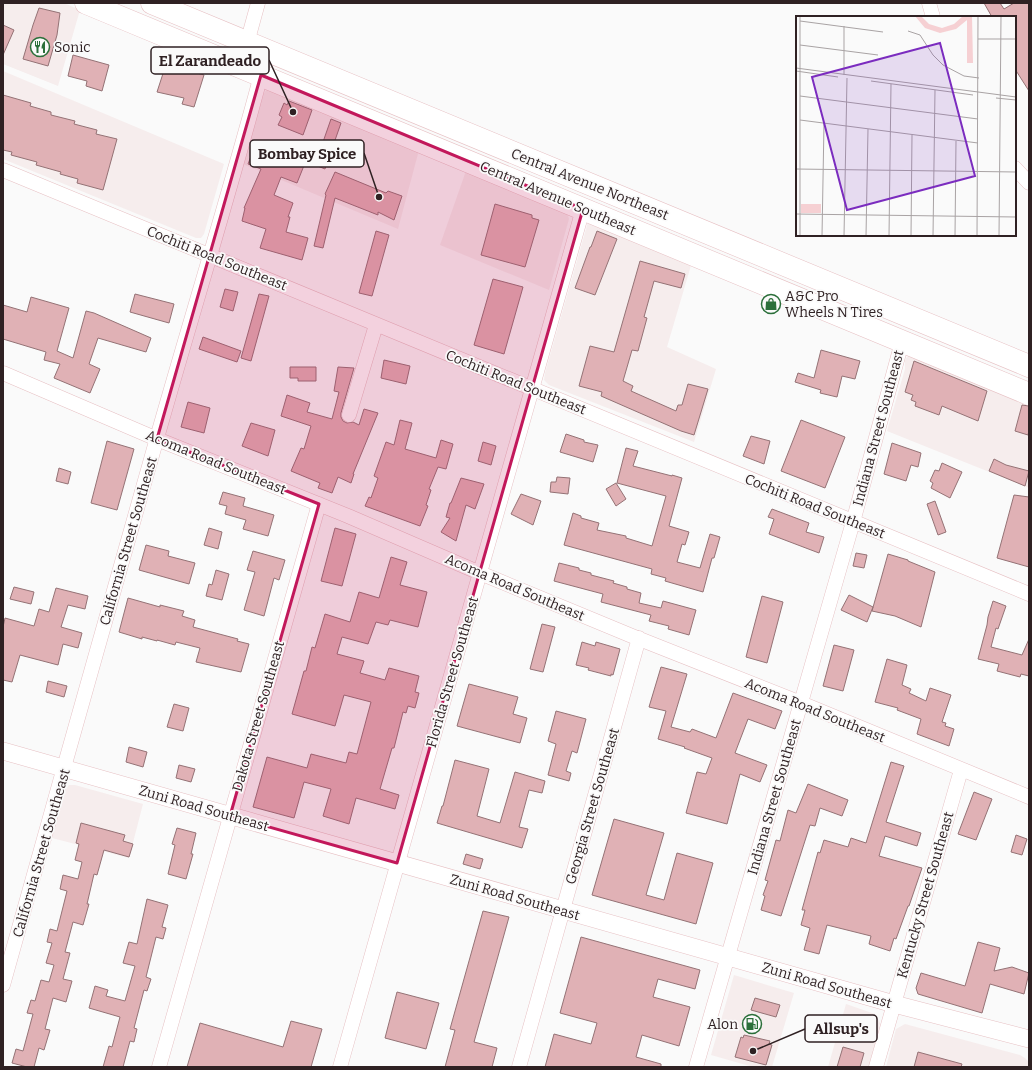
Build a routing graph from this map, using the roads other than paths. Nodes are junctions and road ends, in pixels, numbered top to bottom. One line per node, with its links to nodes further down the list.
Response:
1 (86, 3): 7 (main road, Central Avenue Southeast)
2 (152, 3): 6 (main road, Central Avenue Northeast)
3 (258, 3): 6 (street)
4 (929, 3): 5 (street)
5 (933, 16)
6 (247, 43): 15 (main road, Central Avenue Northeast)
7 (261, 75): 11 (main road, Central Avenue Southeast); 12 (street, California Street Southeast)
8 (1016, 169): 10 (street)
9 (3, 170): 12 (street, Cochiti Road Southeast)
10 (1029, 183)
11 (583, 208): 14 (main road, Central Avenue Southeast); 17 (street, Florida Street Southeast)
12 (210, 255): 13 (street, Cochiti Road Southeast); 20 (street, California Street Southeast)
13 (376, 325): 17 (street, Cochiti Road Southeast); 19 (street)
14 (902, 342): 18 (main road, Central Avenue Southeast); 22 (street, Indiana Street Southeast)
15 (1029, 366)
16 (3, 373): 20 (street, Acoma Road Southeast)
17 (532, 389): 22 (street, Cochiti Road Southeast); 23 (street, Florida Street Southeast)
18 (1029, 394)
19 (348, 415)
20 (156, 439): 21 (street, Acoma Road Southeast); 28 (street, California Street Southeast)
21 (319, 504): 23 (street, Acoma Road Southeast); 31 (street, Dakota Street Southeast)
22 (853, 522): 24 (street, Cochiti Road Southeast); 26 (street, Indiana Street Southeast)
23 (480, 573): 25 (street, Acoma Road Southeast); 32 (street, Florida Street Southeast)
24 (1029, 594)
25 (639, 638): 26 (street, Acoma Road Southeast); 33 (street, Georgia Street Southeast)
26 (801, 703): 29 (street, Acoma Road Southeast); 34 (street, Indiana Street Southeast)
27 (3, 751): 28 (street, Zuni Road Southeast)
28 (65, 768): 31 (street, Zuni Road Southeast); 35 (street, California Street Southeast)
29 (961, 770): 30 (street, Acoma Road Southeast); 36 (street, Kentucky Street Southeast)
30 (1029, 797)
31 (230, 816): 32 (street, Zuni Road Southeast); 38 (street, Dakota Street Southeast)
32 (397, 863): 33 (street, Zuni Road Southeast); 39 (street, Florida Street Southeast)
33 (562, 911): 34 (street, Zuni Road Southeast); 40 (street, Georgia Street Southeast)
34 (728, 957): 36 (street, Zuni Road Southeast); 41 (street, Indiana Street Southeast)
35 (3, 985)
36 (894, 1004): 37 (street, Zuni Road Southeast); 42 (street, Kentucky Street Southeast)
37 (1029, 1039)
38 (158, 1067)
39 (340, 1067)
40 (519, 1067)
41 (696, 1067)
42 (876, 1067)

